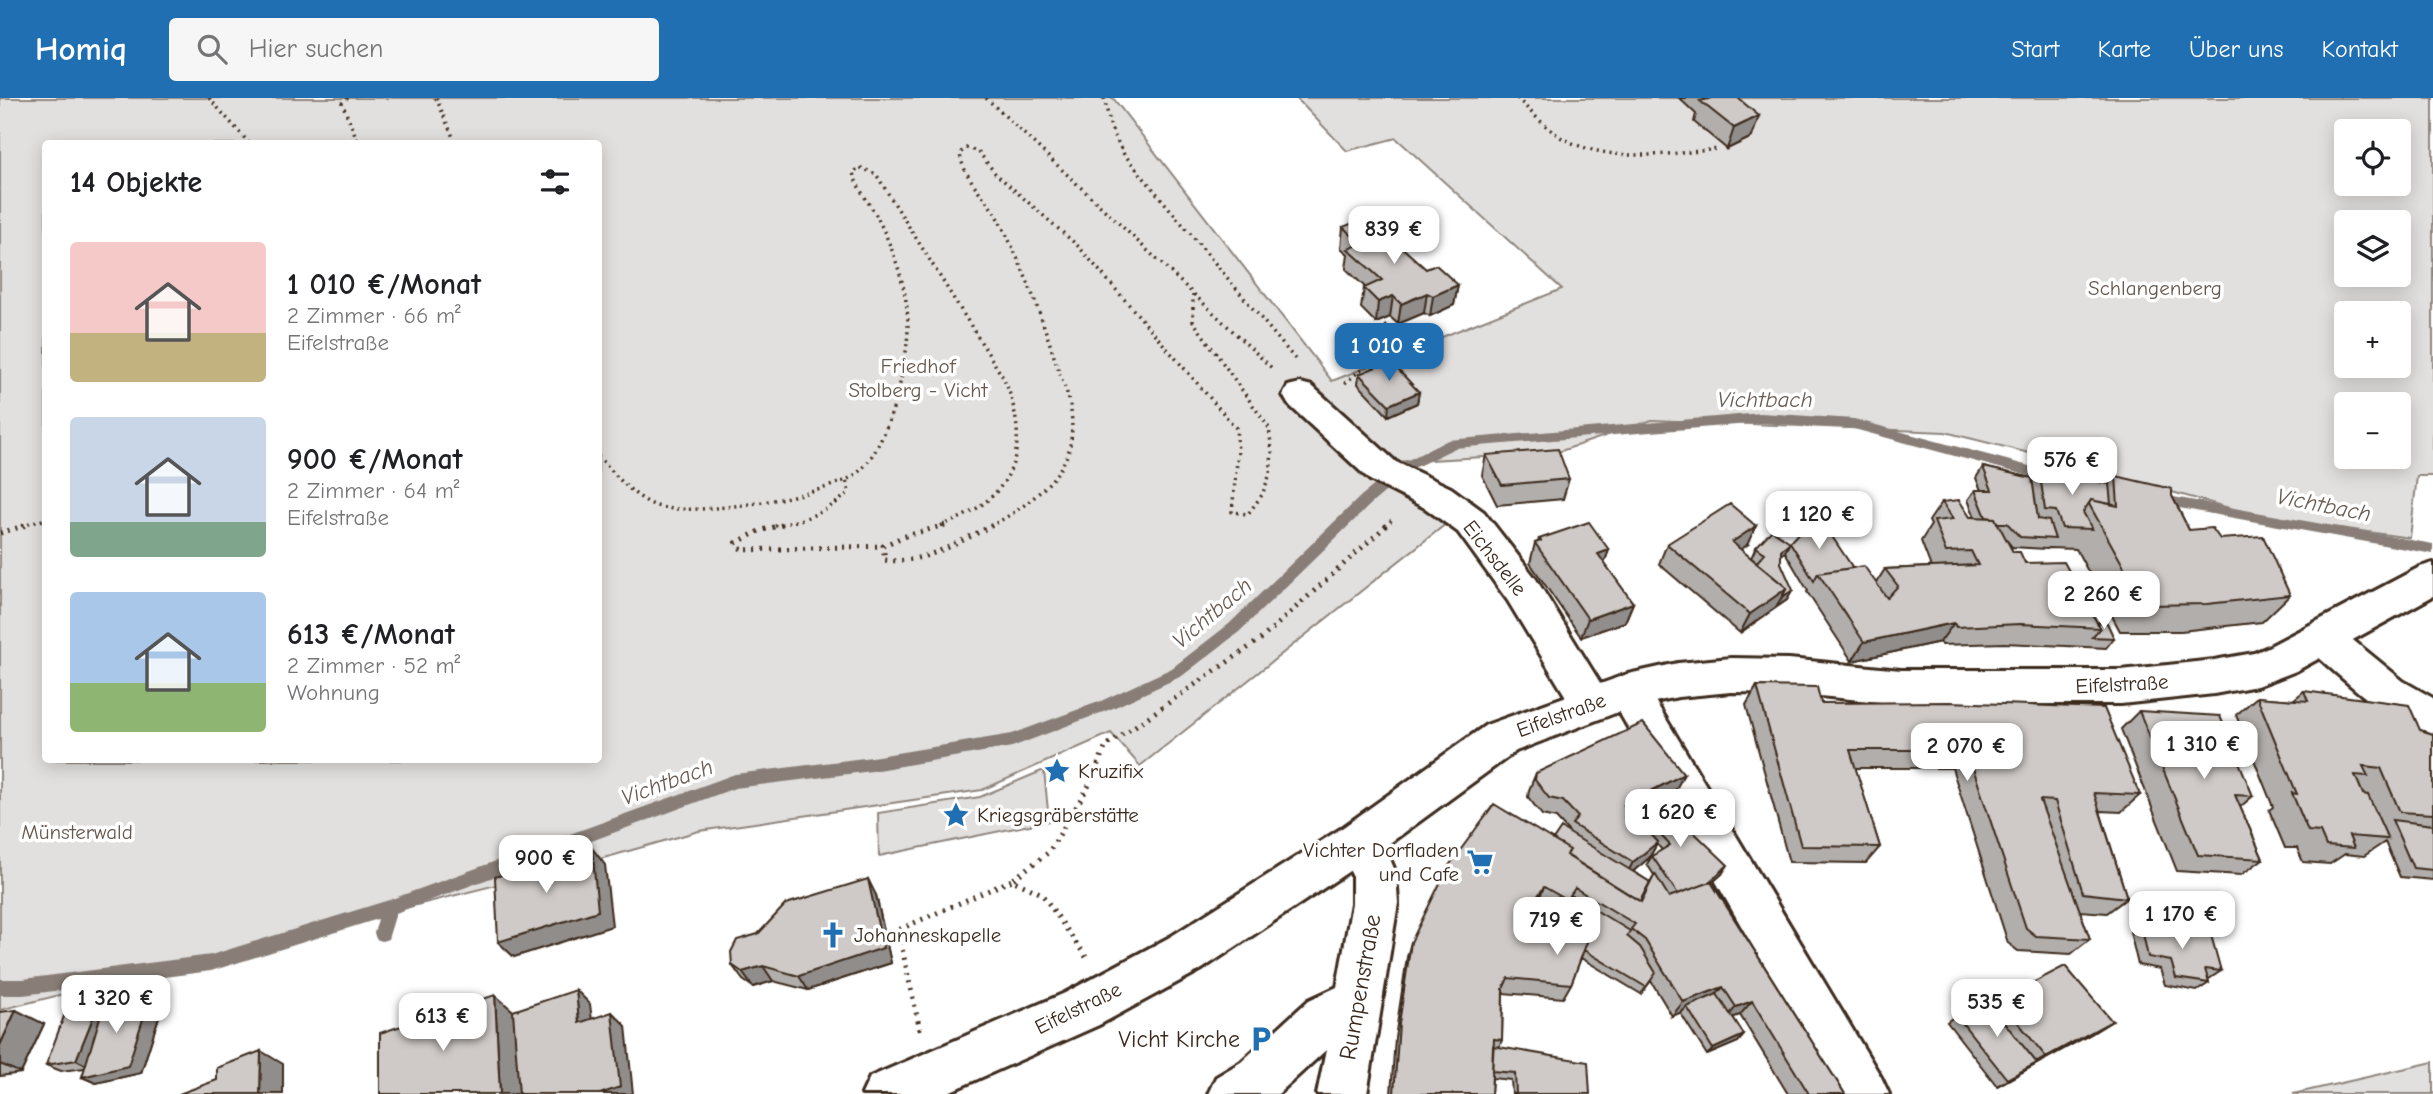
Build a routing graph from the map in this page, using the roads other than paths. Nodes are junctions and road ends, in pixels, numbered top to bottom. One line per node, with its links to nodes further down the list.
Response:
1 (1301, 382): 4 (main road, Eichsdelle)
2 (2433, 578): 3 (main road, Eifelstraße)
3 (2323, 638): 4 (main road, Eifelstraße); 5 (main road)
4 (1609, 697): 6 (main road, Eifelstraße); 11 (main road, Eichsdelle)
5 (2433, 719)
6 (1357, 842): 7 (main road, Rumpenstraße); 8 (main road, Eifelstraße)
7 (1356, 1002): 9 (main road); 10 (main road, Rumpenstraße)
8 (887, 1094)
9 (1233, 1094)
10 (1342, 1094)
11 (1864, 1094)

